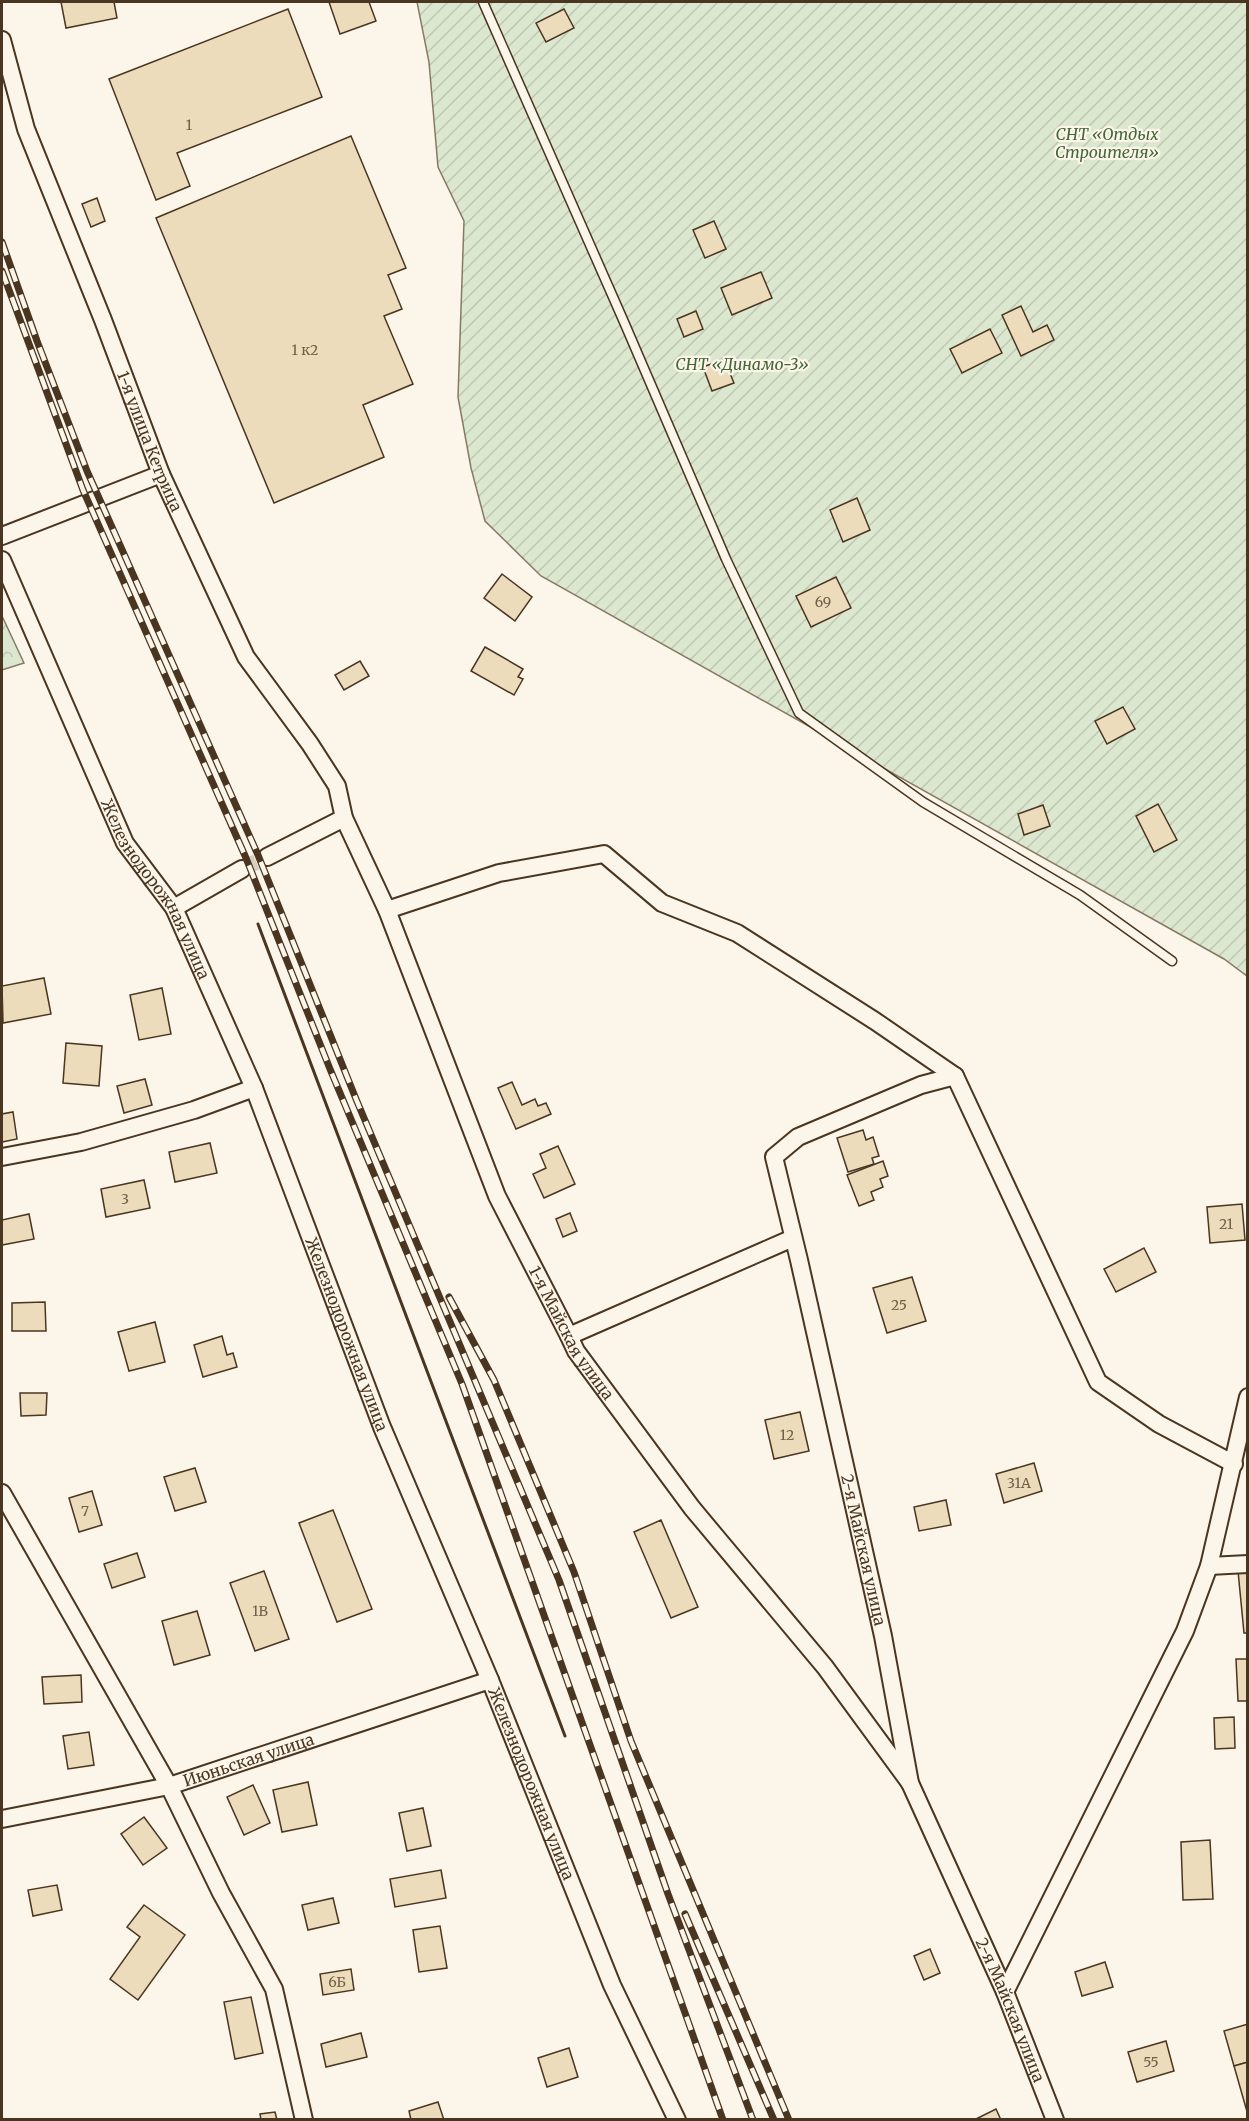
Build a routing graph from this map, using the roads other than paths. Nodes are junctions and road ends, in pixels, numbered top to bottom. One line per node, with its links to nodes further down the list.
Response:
1 (483, 2): 11 (lane)
2 (2, 40): 3 (street, 1-я улица Кетрица)
3 (161, 474): 4 (street); 6 (street, 1-я улица Кетрица)
4 (2, 536)
5 (2, 560): 9 (street, Железнодорожная улица)
6 (344, 818): 7 (street); 10 (street, 1-я Майская улица)
7 (267, 857)
8 (242, 869): 9 (street)
9 (174, 908): 13 (street, Железнодорожная улица)
10 (387, 910): 12 (street); 16 (street, 1-я Майская улица)
11 (1172, 961)
12 (955, 1076): 15 (street, 2-я Майская улица); 18 (street)
13 (254, 1088): 14 (street); 22 (street, Железнодорожная улица)
14 (2, 1157)
15 (794, 1238): 16 (street); 23 (street, 2-я Майская улица)
16 (569, 1336): 23 (street, 1-я Майская улица)
17 (1248, 1397): 18 (street)
18 (1234, 1464): 21 (street)
19 (2, 1493): 24 (street)
20 (1248, 1564): 21 (street)
21 (1209, 1566): 26 (street)
22 (490, 1680): 24 (street, Июньская улица); 28 (street, Железнодорожная улица)
23 (910, 1783): 26 (street, 2-я Майская улица)
24 (169, 1785): 25 (street, Июньская улица); 27 (street)
25 (2, 1819)
26 (1005, 1992): 29 (street, 2-я Майская улица)
27 (304, 2120)
28 (677, 2120)
29 (1055, 2120)

